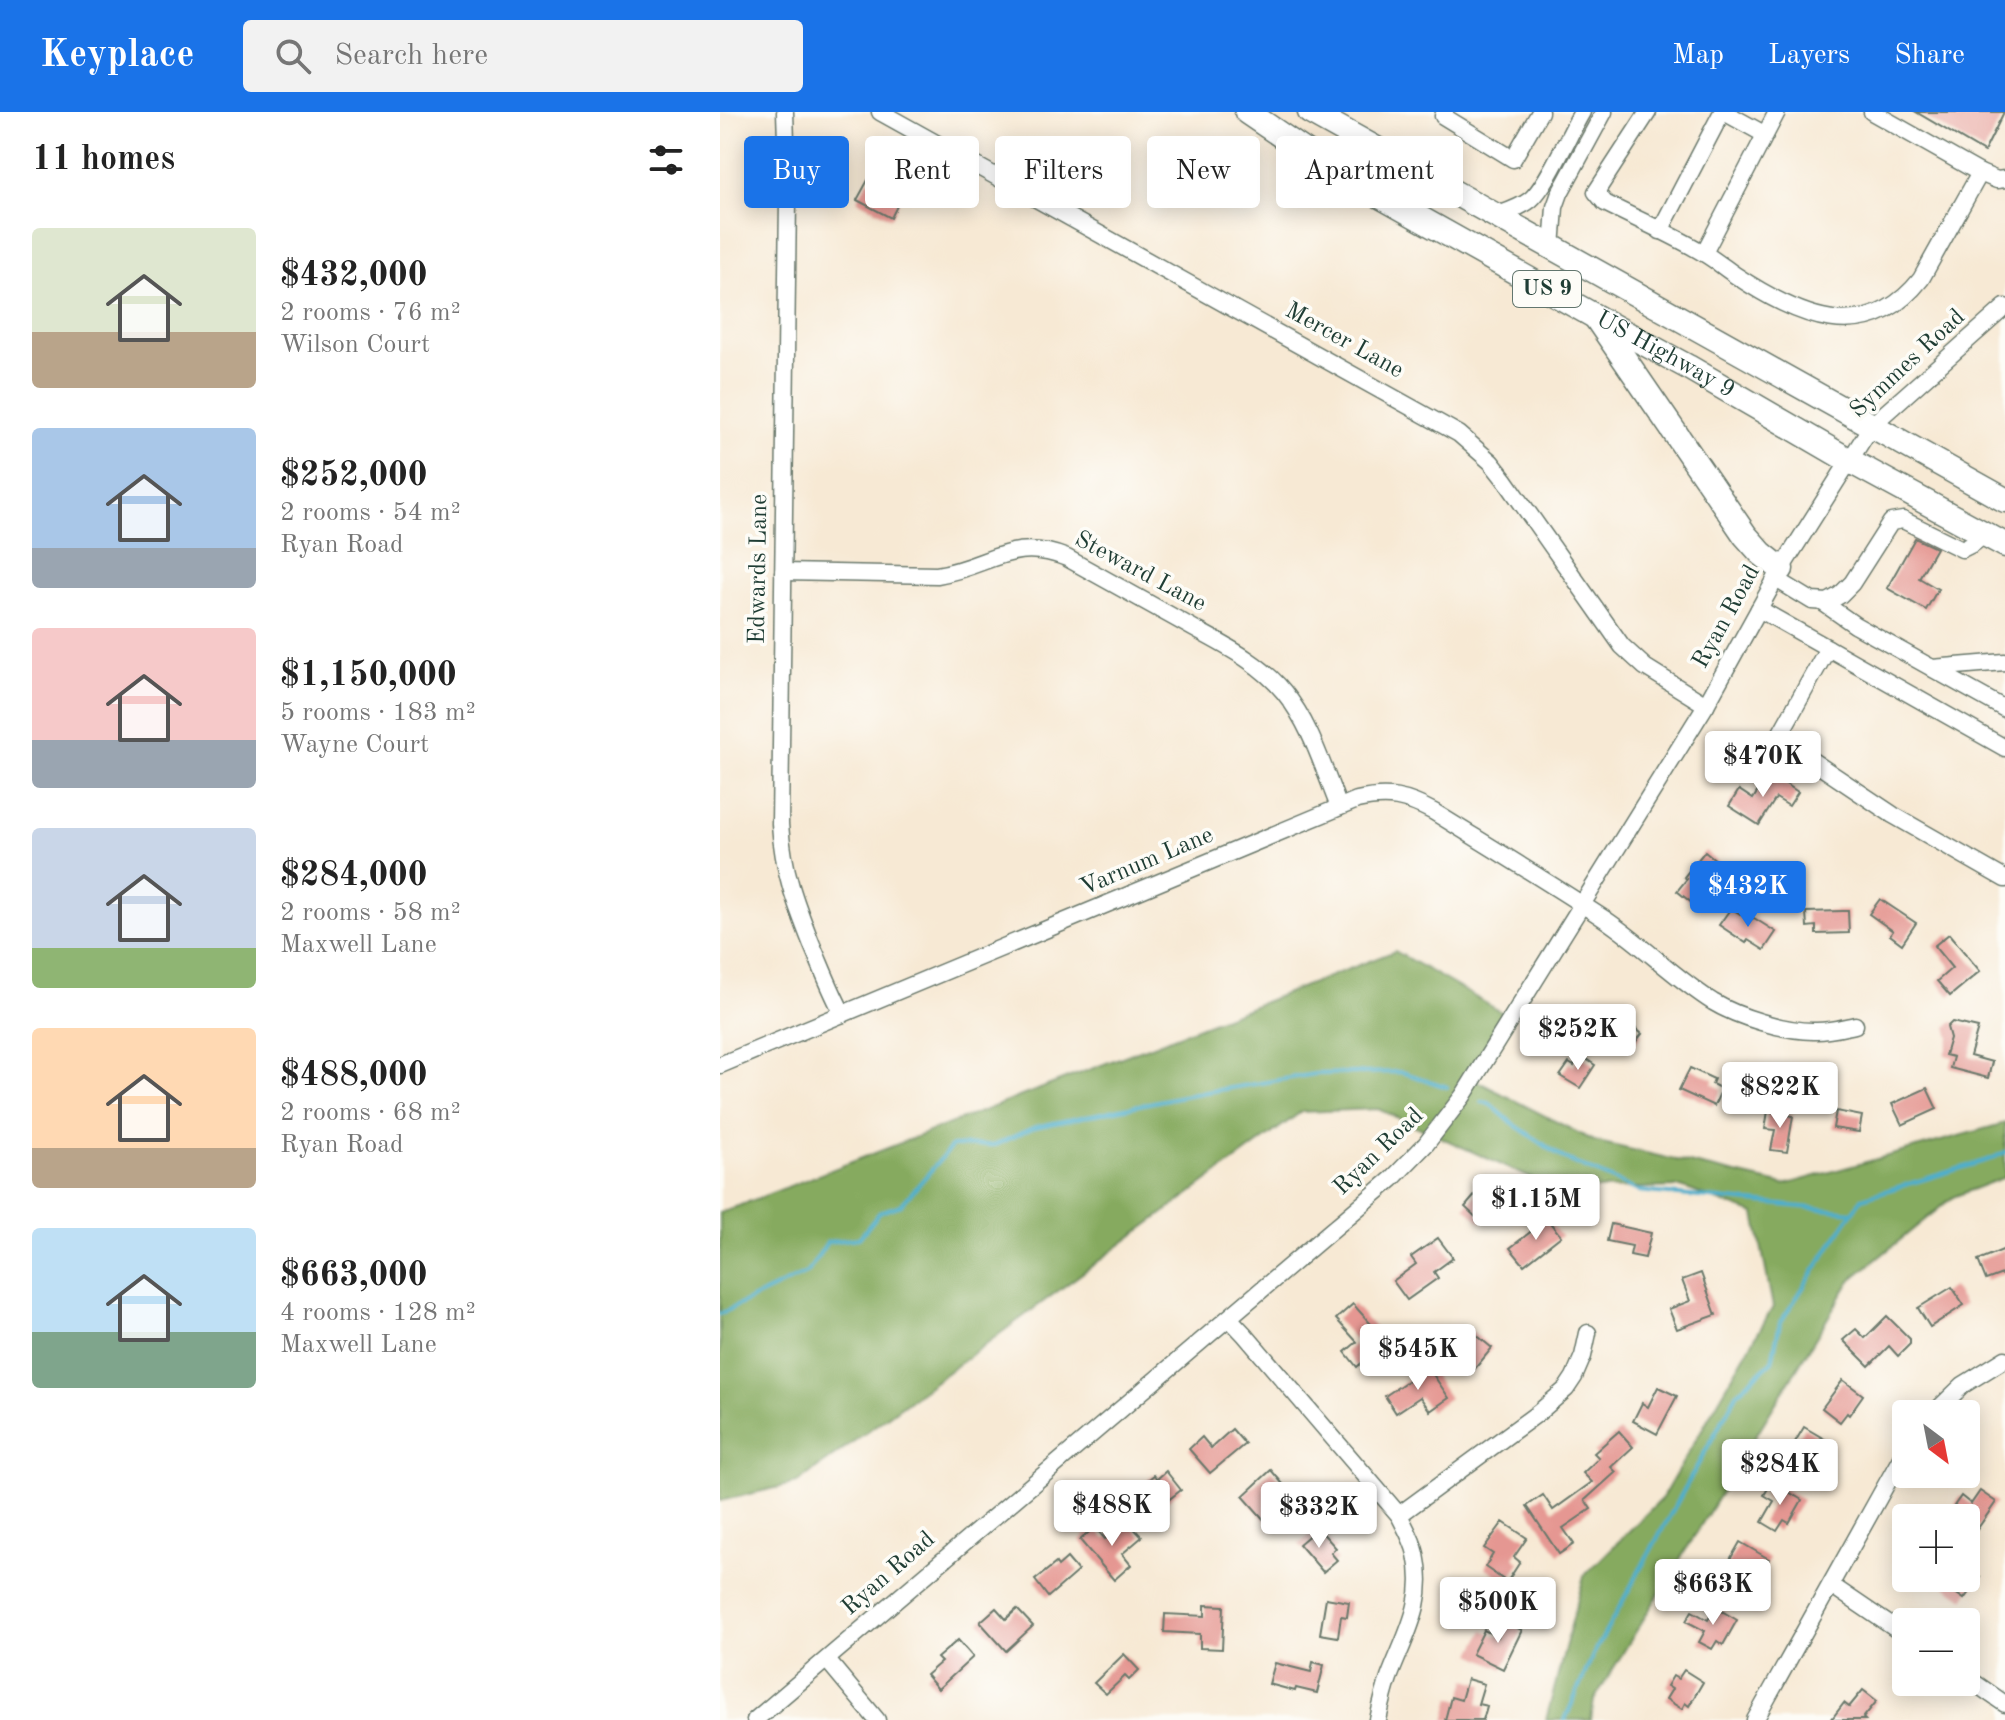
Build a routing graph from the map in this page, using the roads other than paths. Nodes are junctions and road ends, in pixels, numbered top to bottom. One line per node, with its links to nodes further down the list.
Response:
1 (785, 112): 28 (street, Edwards Lane)
2 (880, 112): 35 (street, Mercer Lane)
3 (1247, 112): 21 (highway, US Highway 9 / US 9)
4 (1310, 112): 16 (highway, US Highway 9 / US 9)
5 (1445, 112): 6 (street)
6 (1540, 112)
7 (1582, 112): 16 (street)
8 (1604, 112): 18 (street)
9 (1648, 112): 17 (street)
10 (1723, 112): 13 (street); 17 (street)
11 (1777, 112): 13 (street)
12 (1872, 112): 14 (street)
13 (1764, 134): 19 (street)
14 (1980, 173): 15 (street); 19 (street)
15 (2005, 179)
16 (1495, 216): 18 (highway, US Highway 9 / US 9)
17 (1660, 231): 19 (street)
18 (1552, 248): 22 (highway, US Highway 9 / US 9)
19 (1704, 253)
20 (2005, 307): 22 (street, Symmes Road)
21 (1596, 317): 23 (highway, US Highway 9 / US 9); 29 (highway)
22 (1872, 425): 23 (street, Symmes Road); 25 (highway, US Highway 9 / US 9)
23 (1850, 461): 24 (highway, US Highway 9 / US 9); 29 (street, Ryan Road)
24 (1914, 495): 26 (street); 27 (highway, US Highway 9 / US 9)
25 (2005, 500)
26 (1898, 521): 27 (street); 30 (street)
27 (1995, 539)
28 (783, 572): 38 (street, Steward Lane); 41 (street, Edwards Lane)
29 (1779, 574): 30 (street); 31 (street, Ryan Road)
30 (1822, 602): 34 (street)
31 (1759, 609): 32 (street); 35 (street, Ryan Road)
32 (1828, 648): 37 (street); 39 (street)
33 (2005, 662): 34 (street)
34 (1932, 668): 36 (street)
35 (1706, 705): 40 (street, Ryan Road)
36 (2005, 709)
37 (2005, 748)
38 (1339, 807): 40 (street, Varnum Lane); 41 (street, Varnum Lane)
39 (2005, 879)
40 (1581, 904): 42 (street, Varnum Lane); 44 (street, Ryan Road)
41 (843, 1014): 43 (street, Varnum Lane)
42 (1855, 1025)
43 (720, 1065)
44 (1229, 1318): 49 (street); 52 (street, Ryan Road)
45 (1588, 1333): 49 (street)
46 (2005, 1359): 47 (street)
47 (1947, 1400)
48 (1892, 1474): 50 (street)
49 (1399, 1515): 57 (street)
50 (1831, 1585): 51 (street); 58 (street)
51 (1892, 1626)
52 (827, 1660): 55 (street, Ryan Road); 56 (street)
53 (1980, 1687): 54 (street)
54 (2005, 1704)
55 (755, 1720)
56 (877, 1720)
57 (1378, 1720)
58 (1755, 1720)

